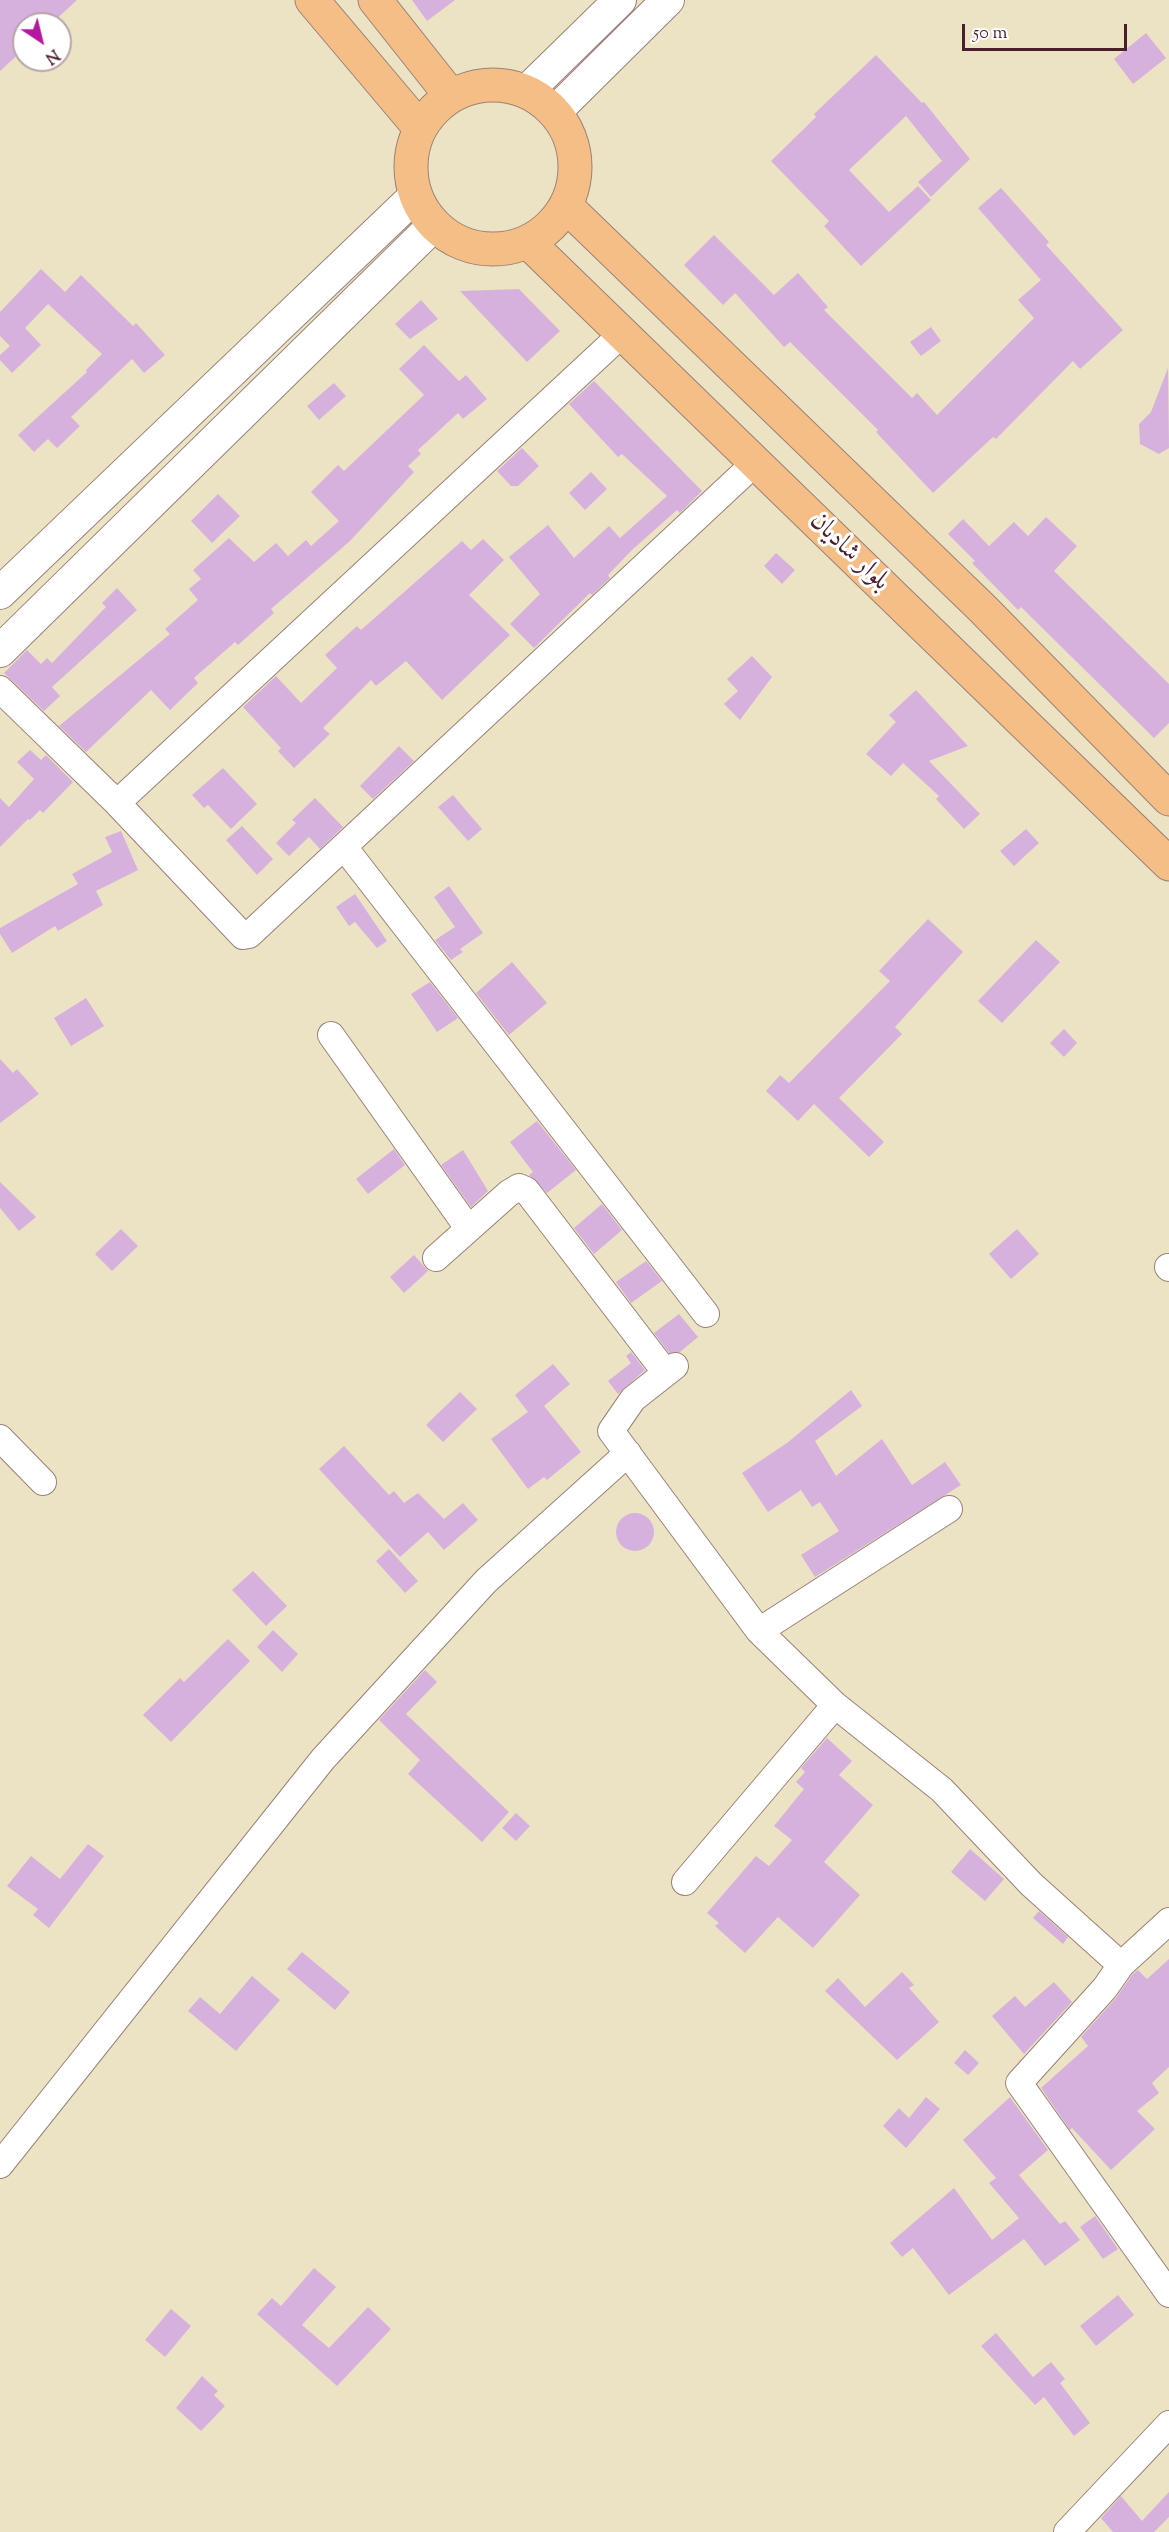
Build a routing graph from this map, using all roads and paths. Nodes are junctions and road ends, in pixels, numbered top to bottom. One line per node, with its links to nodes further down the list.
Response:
1 (312, 0): 8 (main road)
2 (375, 0): 6 (main road)
3 (620, 0): 5 (street)
4 (668, 0): 7 (street)
5 (527, 91): 6 (main road); 7 (main road)
6 (451, 96): 8 (main road)
7 (555, 112): 10 (main road)
8 (420, 128): 9 (main road)
9 (415, 196): 11 (main road); 15 (street)
10 (566, 206): 12 (main road); 18 (main road, بلوار شادیان)
11 (434, 225): 12 (main road); 16 (street)
12 (528, 242): 13 (main road, بلوار شادیان)
13 (622, 334): 14 (main road, بلوار شادیان); 19 (street)
14 (756, 462): 20 (street); 21 (main road, بلوار شادیان)
15 (0, 593)
16 (0, 651)
17 (0, 689): 19 (street)
18 (1166, 791)
19 (117, 803): 20 (street)
20 (344, 847): 25 (street)
21 (1169, 864)
22 (331, 1035): 23 (street)
23 (468, 1228): 24 (street); 27 (street)
24 (436, 1258)
25 (706, 1314)
26 (0, 1438): 28 (street)
27 (628, 1453): 30 (street); 35 (street)
28 (43, 1482)
29 (949, 1509): 30 (street)
30 (759, 1631): 31 (street)
31 (835, 1705): 32 (street); 34 (street)
32 (685, 1882)
33 (1169, 1921): 34 (street)
34 (1121, 1965): 36 (street)
35 (0, 2165)
36 (1169, 2294)
37 (1169, 2424): 38 (street)
38 (1067, 2532)

